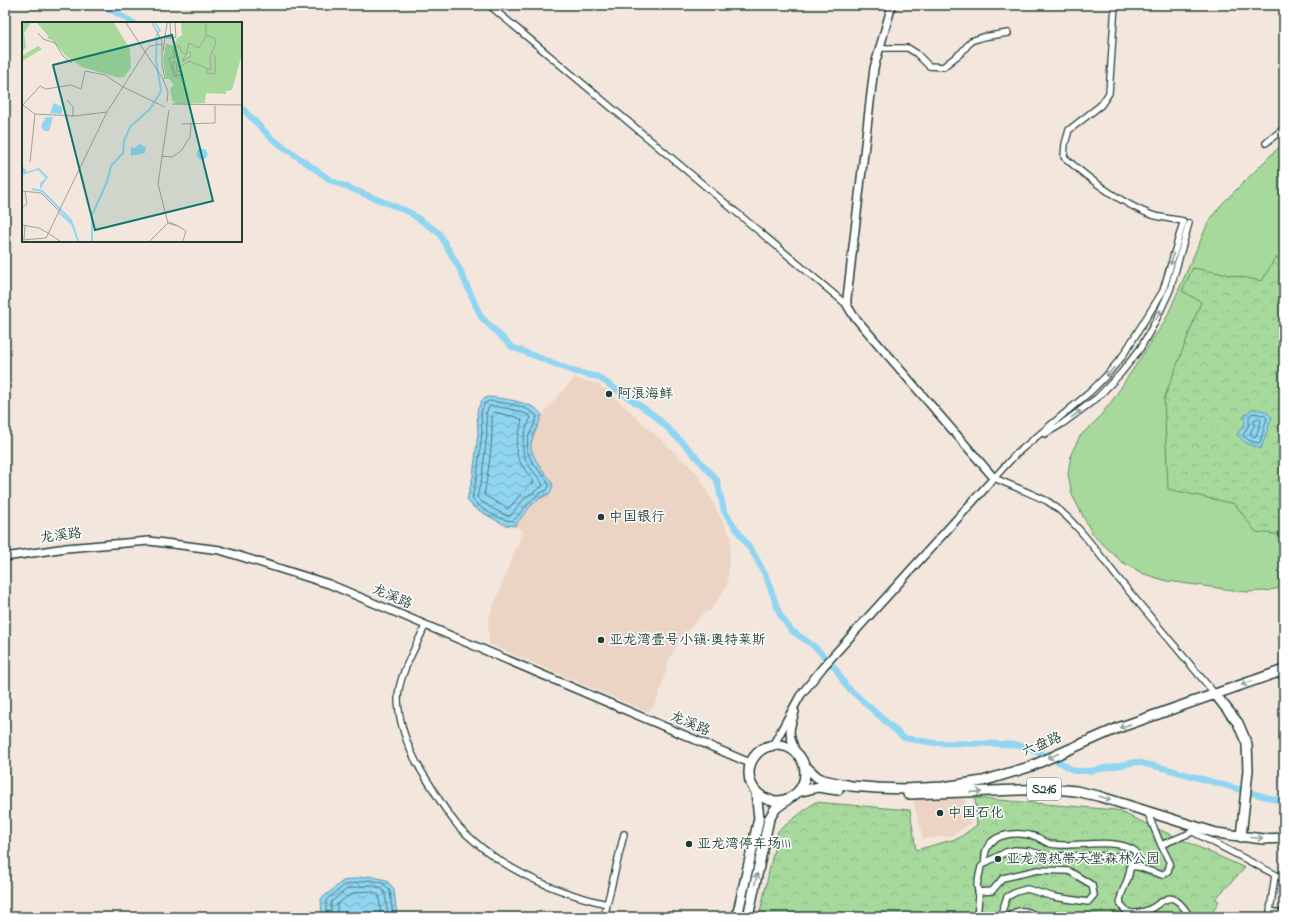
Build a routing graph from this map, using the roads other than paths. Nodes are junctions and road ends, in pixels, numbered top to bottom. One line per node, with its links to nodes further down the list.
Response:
1 (489, 5): 9 (street)
2 (892, 5): 5 (street)
3 (1115, 5): 8 (street)
4 (1008, 33): 5 (street)
5 (879, 48): 9 (street)
6 (1284, 128): 7 (street)
7 (1266, 143)
8 (1186, 222): 10 (street, one-way to 10); 10 (street, one-way to 8)
9 (847, 305): 11 (street)
10 (1031, 442): 11 (street)
11 (994, 478): 15 (street); 16 (street)
12 (5, 556): 13 (street, 龙溪路)
13 (425, 626): 19 (street, 龙溪路); 35 (street)
14 (1284, 670): 15 (main road, 六盘路 / S216, one-way to 15)
15 (1215, 694): 20 (main road, 六盘路 / S216, one-way to 20); 27 (main road)
16 (800, 696): 17 (street); 18 (street)
17 (774, 744): 18 (main road); 19 (main road)
18 (795, 750): 20 (main road, S216)
19 (750, 763): 21 (main road)
20 (805, 766): 22 (main road)
21 (756, 792): 23 (main road); 40 (main road)
22 (798, 792): 23 (main road, S216); 24 (main road, S216, one-way to 24)
23 (788, 799): 41 (main road, S216, one-way to 23)
24 (1147, 811): 25 (main road, S216); 29 (street)
25 (1196, 830): 27 (main road, S216); 29 (street); 32 (street)
26 (624, 834): 35 (street)
27 (1241, 837): 28 (main road, S216, one-way to 28)
28 (1284, 838)
29 (1161, 845): 31 (street)
30 (985, 862): 31 (street); 31 (street); 34 (street)
31 (1130, 865): 47 (street)
32 (1275, 875): 33 (street); 37 (street)
33 (1284, 879)
34 (978, 892): 42 (street); 43 (street)
35 (607, 904): 39 (street)
36 (1030, 912): 44 (street); 45 (street); 46 (street)
37 (1270, 914): 38 (street)
38 (1284, 914)
39 (604, 917)
40 (737, 917)
41 (748, 917)
42 (977, 917)
43 (1001, 917)
44 (1008, 917)
45 (1037, 917)
46 (1040, 917)
47 (1190, 917)

